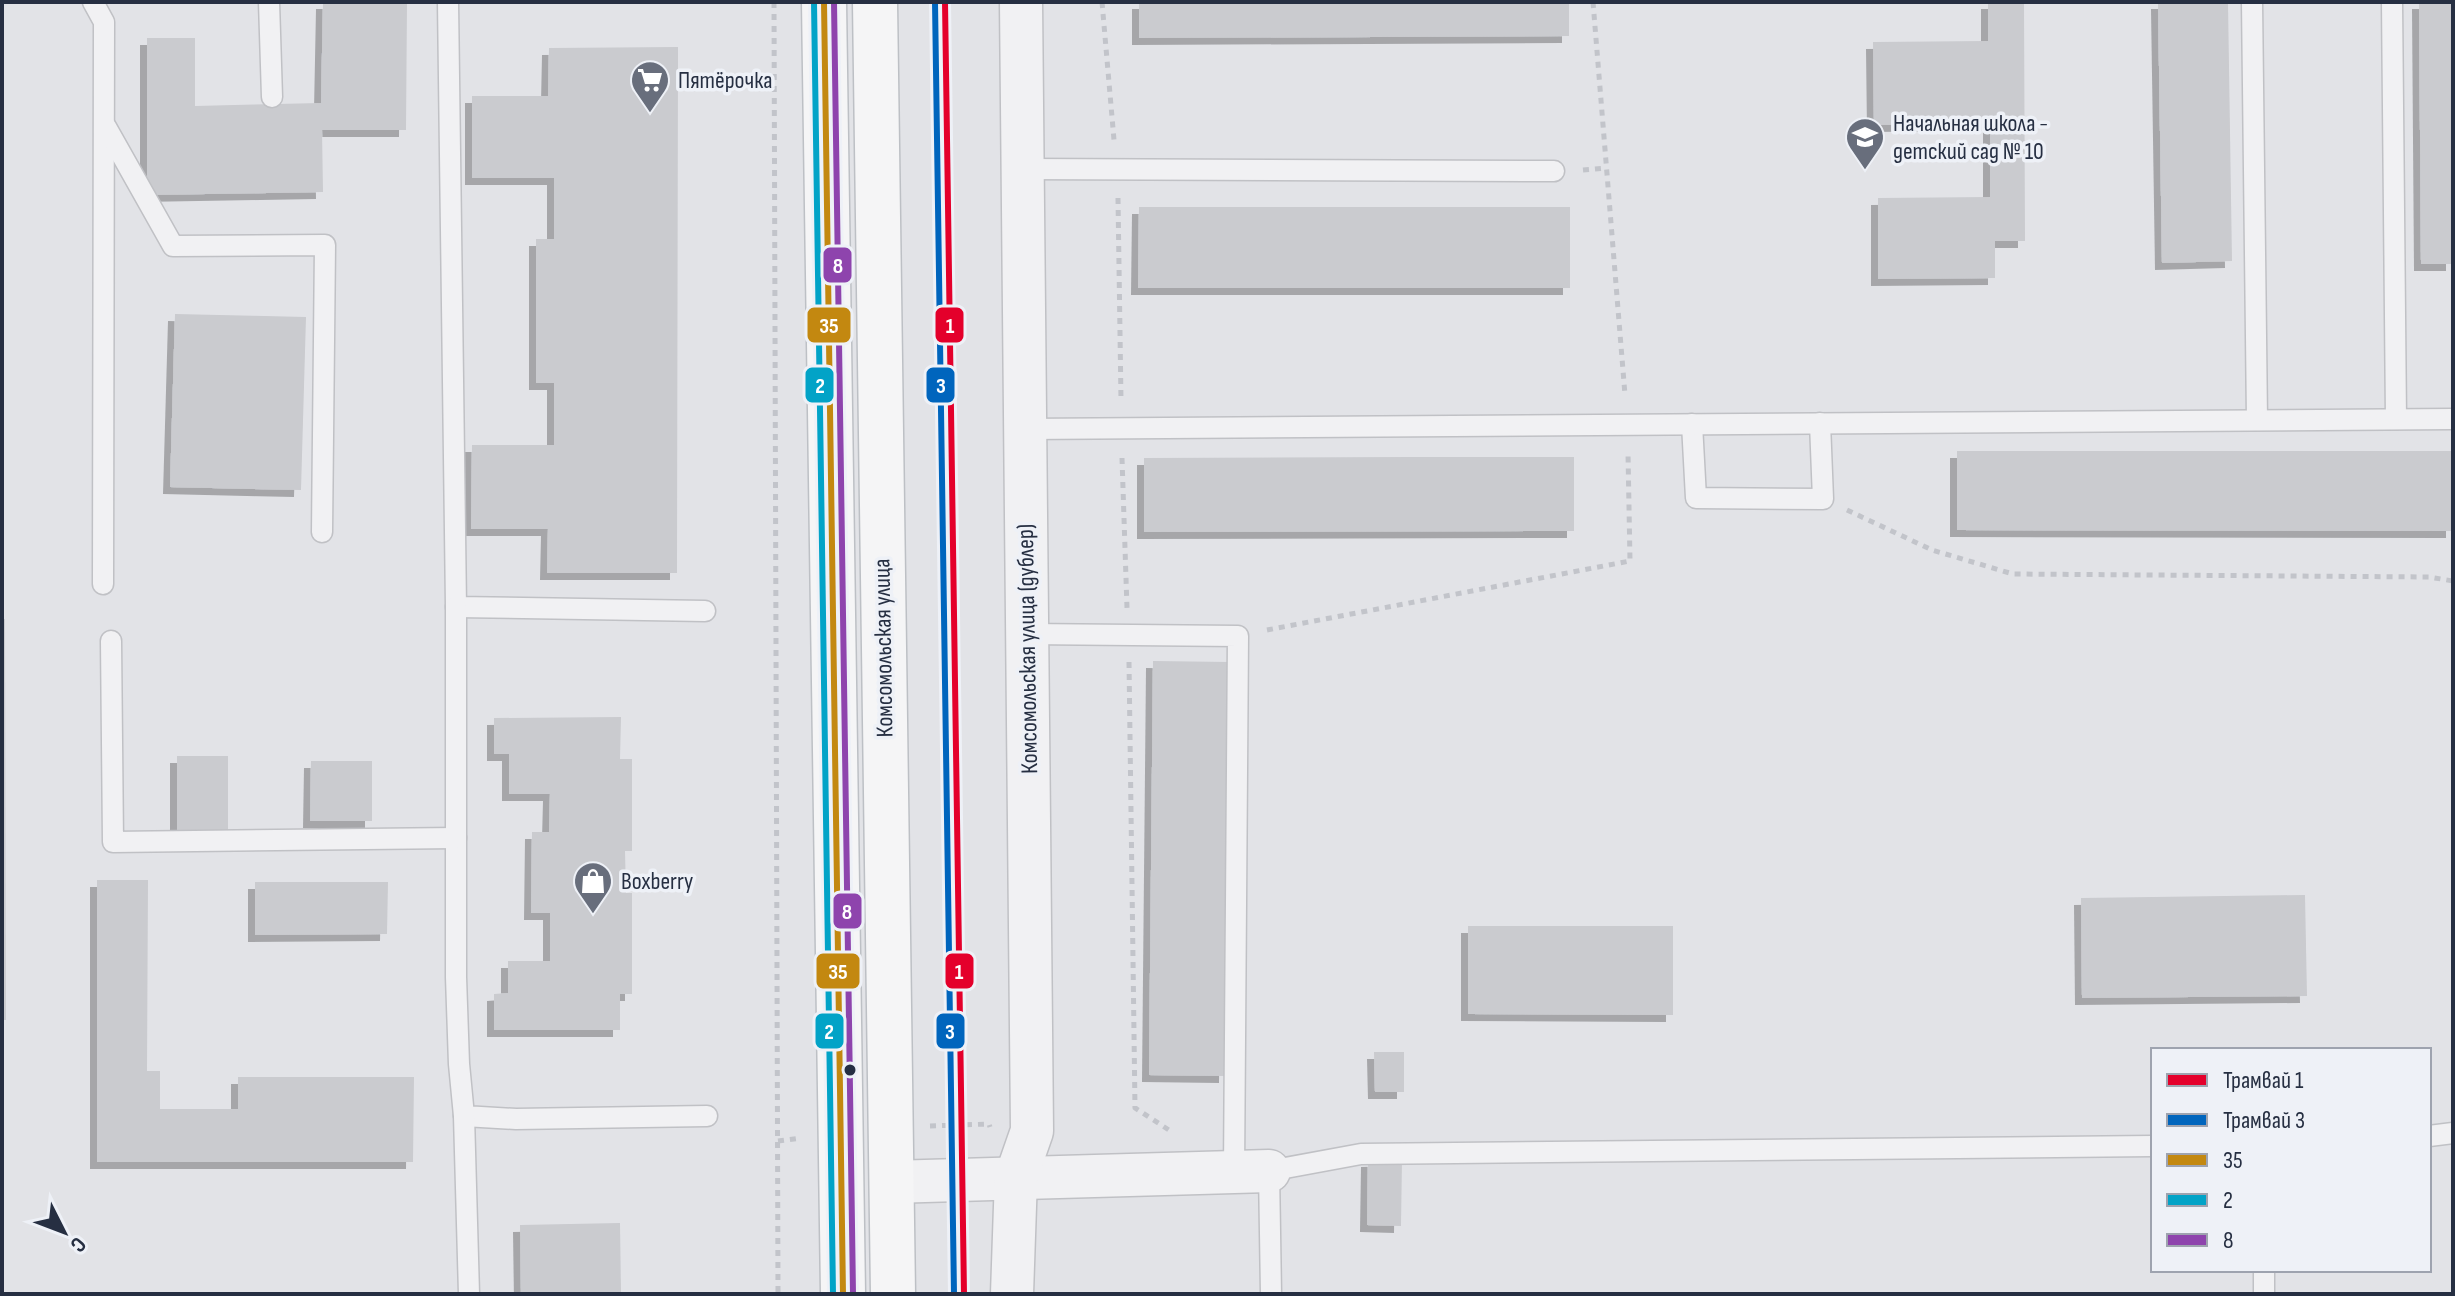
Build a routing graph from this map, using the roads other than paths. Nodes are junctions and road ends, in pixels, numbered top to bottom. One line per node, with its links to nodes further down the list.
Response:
1 (93, 2): 10 (lane)
2 (269, 2): 9 (lane)
3 (448, 2): 21 (lane)
4 (824, 2): 36 (main road, Комсомольская улица)
5 (875, 2): 33 (main road, Комсомольская улица)
6 (1021, 2): 11 (street, Комсомольская улица (дублер))
7 (2252, 2): 15 (lane)
8 (2392, 2): 13 (lane)
9 (272, 97)
10 (104, 123): 19 (lane); 20 (lane)
11 (1022, 169): 12 (lane); 18 (street, Комсомольская улица (дублер))
12 (1554, 171)
13 (2396, 419): 14 (lane); 15 (lane)
14 (2453, 419)
15 (2257, 420): 16 (lane)
16 (1820, 423): 17 (lane); 17 (lane)
17 (1692, 424): 18 (lane)
18 (1025, 429): 23 (street, Комсомольская улица (дублер))
19 (322, 532)
20 (103, 584)
21 (456, 607): 22 (lane); 25 (lane)
22 (705, 611)
23 (1027, 634): 31 (lane); 32 (street, Комсомольская улица (дублер))
24 (111, 641): 25 (lane)
25 (456, 838): 26 (lane)
26 (464, 1116): 27 (lane); 35 (lane)
27 (707, 1116)
28 (2453, 1133): 29 (lane)
29 (2431, 1136)
30 (2151, 1146): 31 (lane)
31 (1251, 1172): 32 (street); 39 (lane)
32 (1016, 1177): 33 (street); 38 (street, Комсомольская улица (дублер))
33 (891, 1182): 37 (main road, Комсомольская улица)
34 (2264, 1272): 40 (lane)
35 (469, 1294)
36 (843, 1294)
37 (893, 1294)
38 (1012, 1294)
39 (1271, 1294)
40 (2264, 1294)

